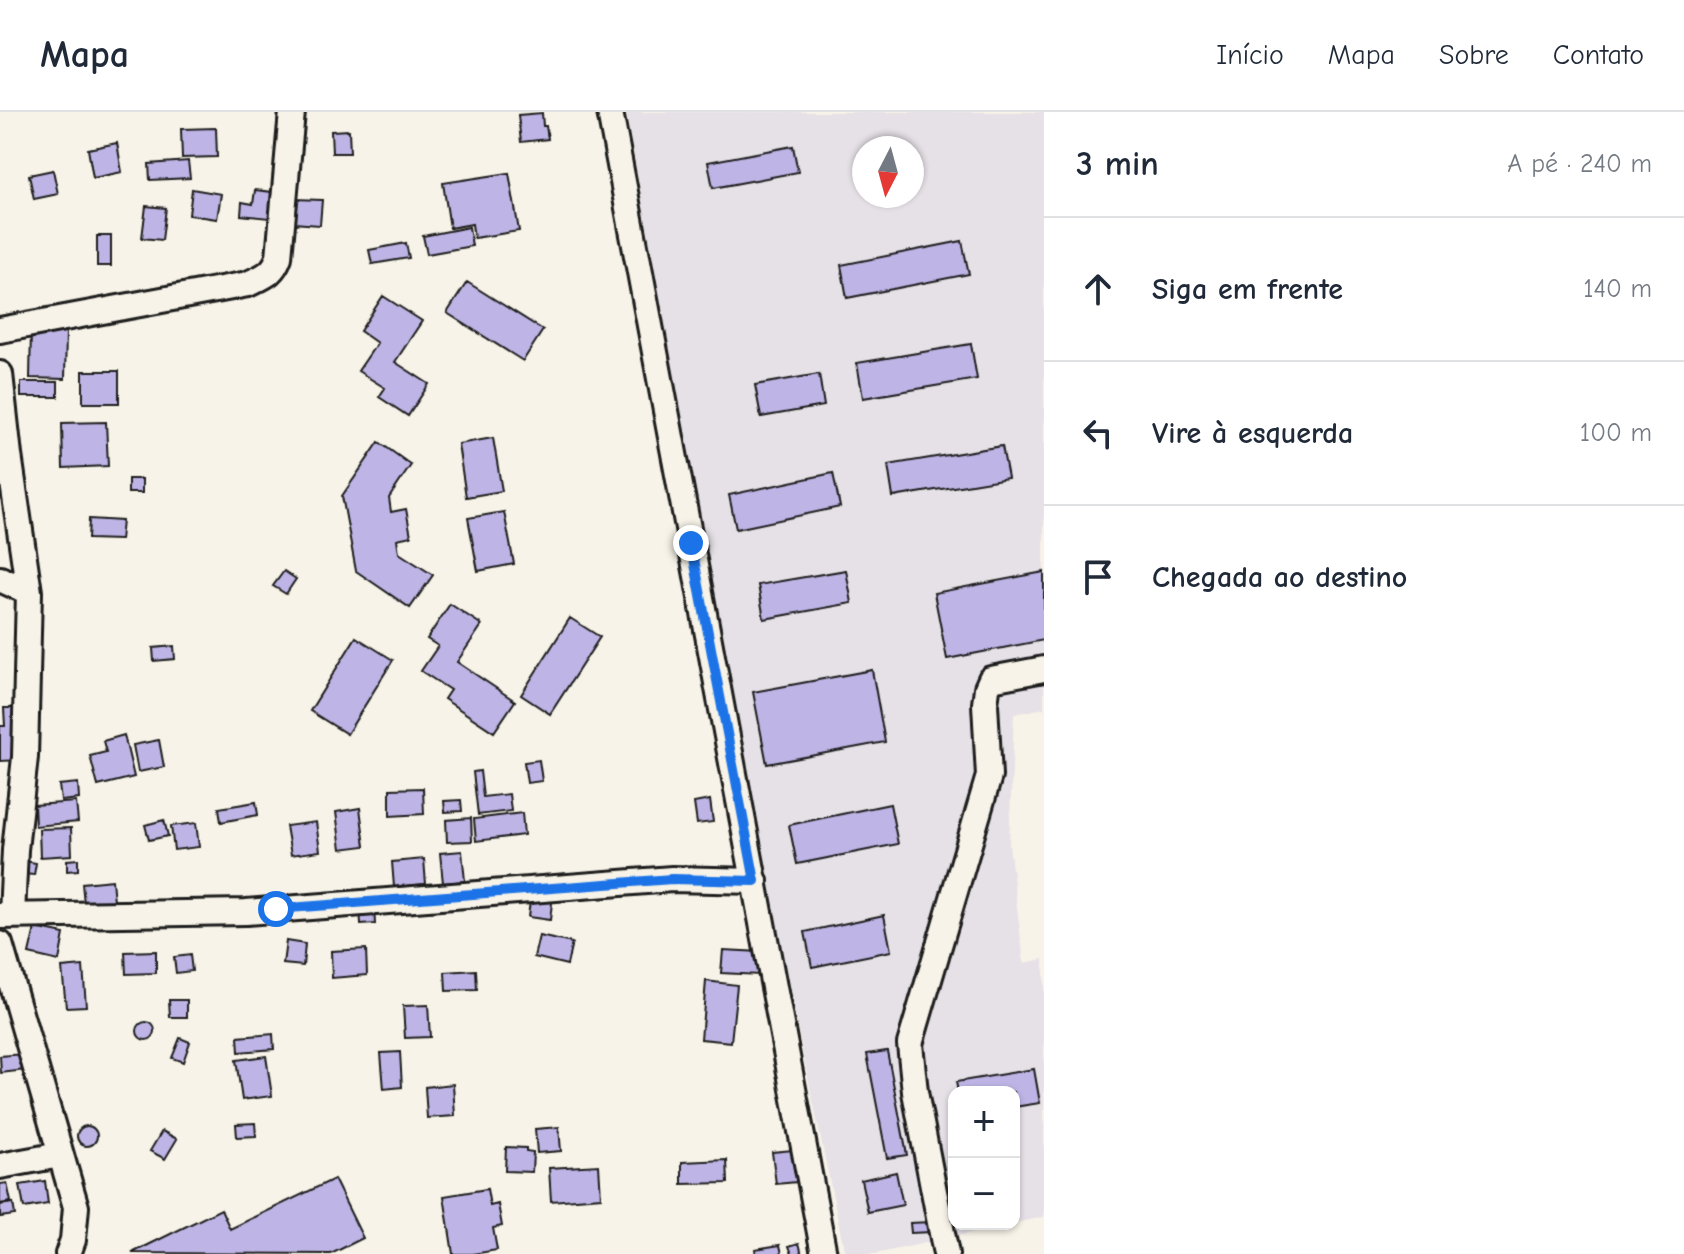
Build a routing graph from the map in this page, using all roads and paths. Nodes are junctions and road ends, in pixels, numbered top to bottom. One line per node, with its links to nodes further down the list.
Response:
1 (292, 112): 3 (street)
2 (610, 112): 8 (street)
3 (0, 330)
4 (0, 374): 6 (street)
5 (0, 579): 6 (street)
6 (29, 592): 9 (street)
7 (1044, 669): 15 (street)
8 (755, 881): 9 (street); 14 (street)
9 (6, 916)
10 (0, 944): 11 (street)
11 (60, 1155): 12 (street); 13 (street)
12 (0, 1166)
13 (68, 1254)
14 (824, 1254)
15 (946, 1254)

